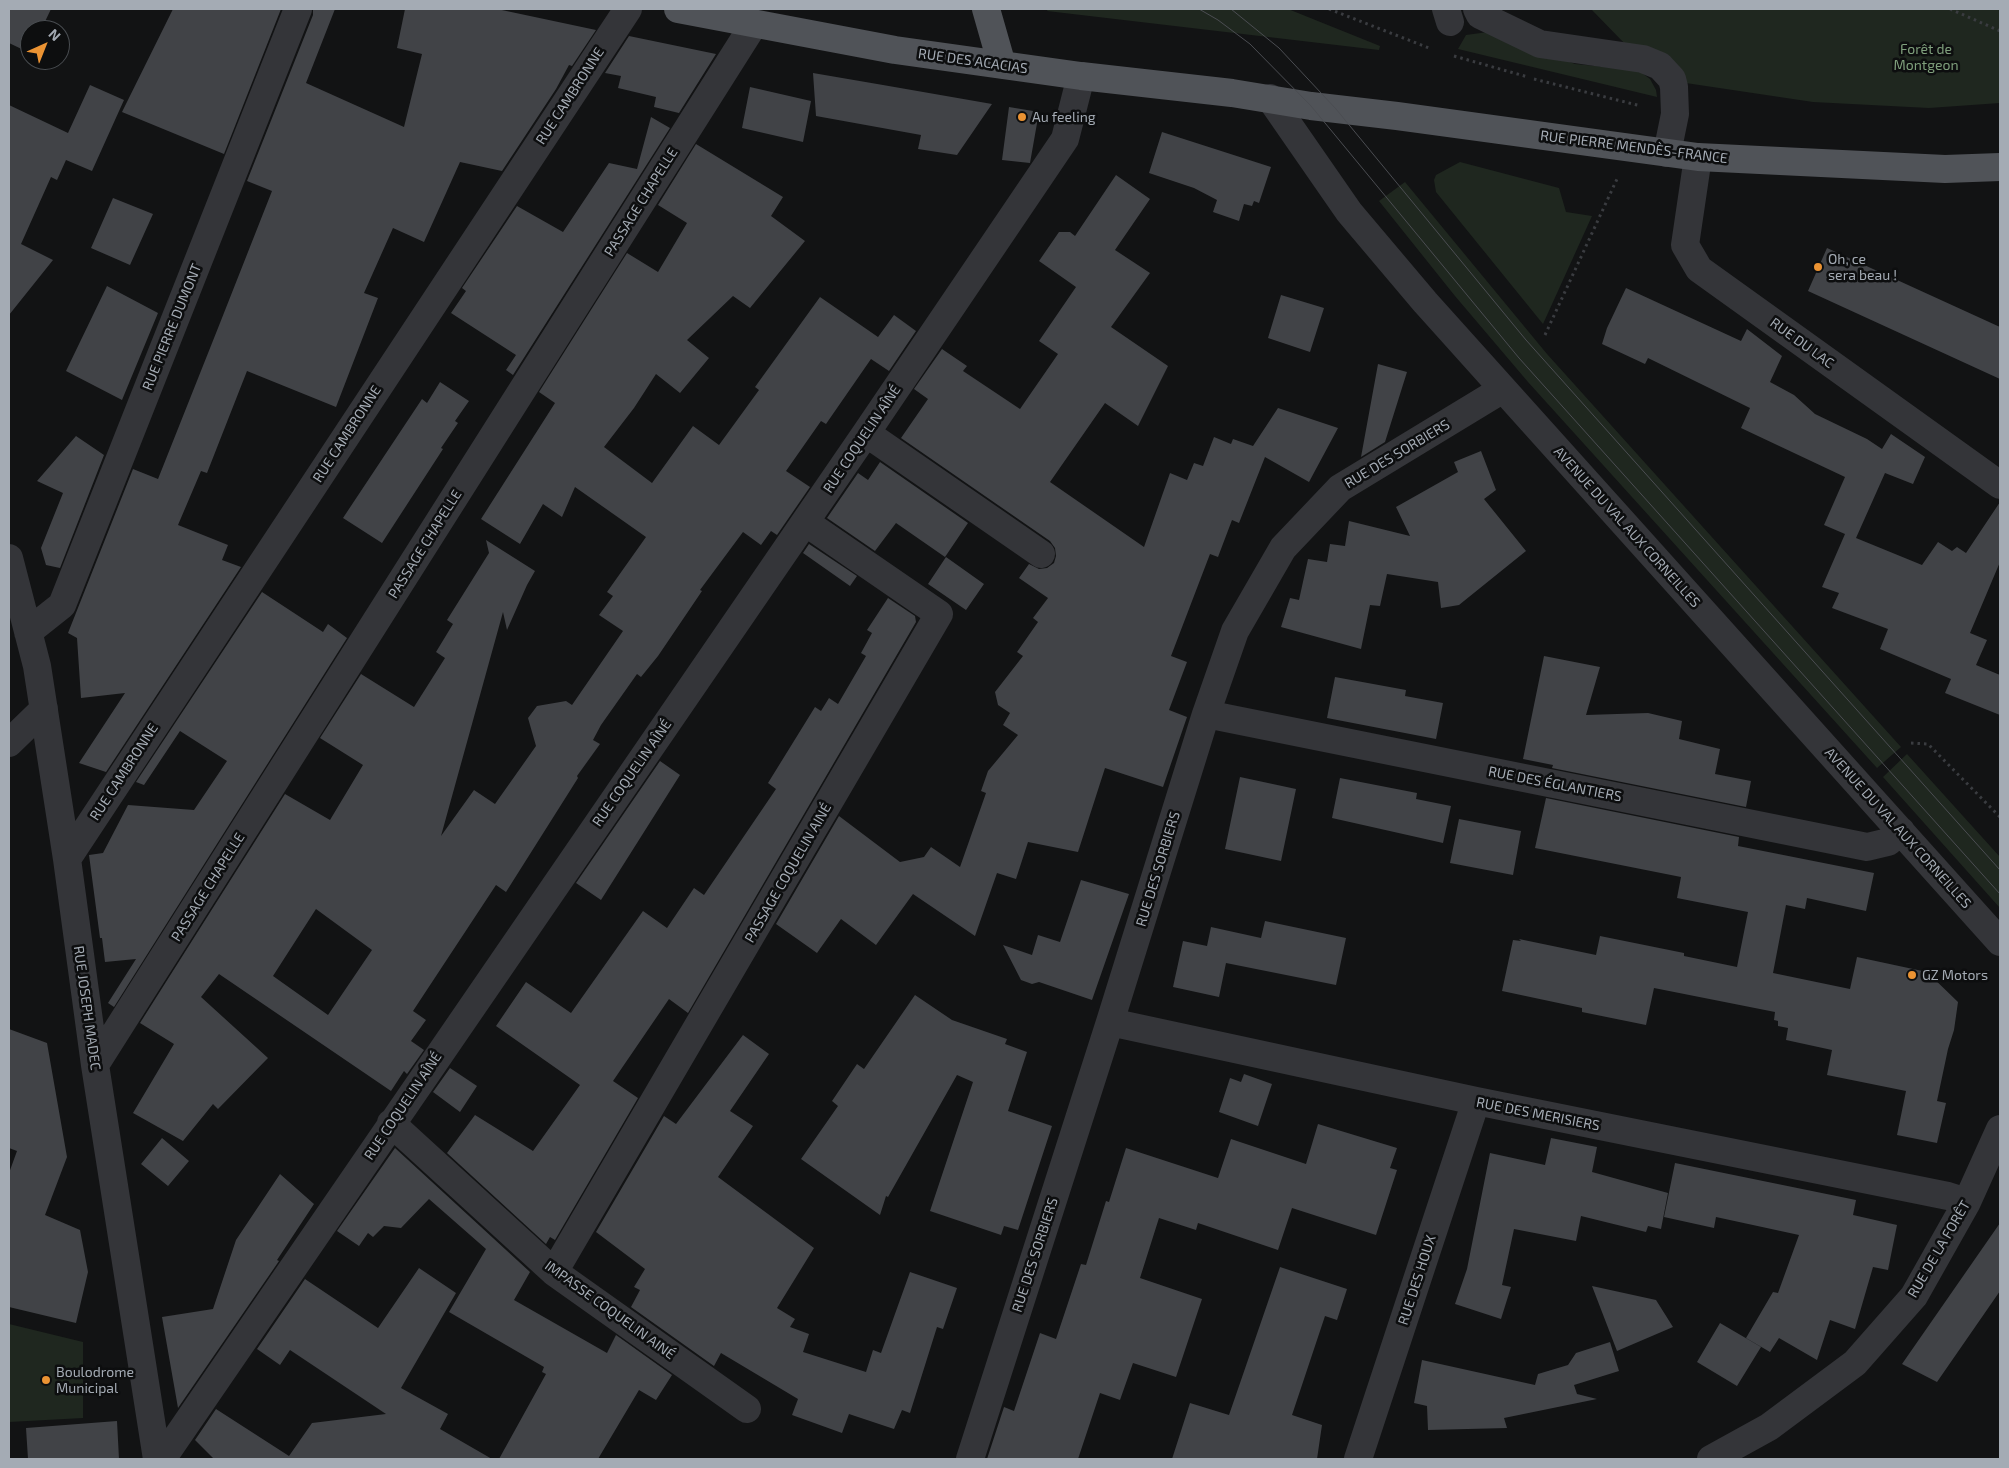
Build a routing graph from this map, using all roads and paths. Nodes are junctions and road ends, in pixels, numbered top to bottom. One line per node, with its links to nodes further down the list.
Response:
1 (298, 9): 25 (street, RUE PIERRE DUMONT)
2 (628, 9): 32 (street, RUE CAMBRONNE)
3 (678, 9): 8 (main road, RUE DES ACACIAS)
4 (986, 9): 11 (main road)
5 (1329, 9): 10 (path)
6 (1476, 9): 15 (street)
7 (1950, 9): 9 (path)
8 (754, 24): 11 (main road, RUE DES ACACIAS); 35 (street, PASSAGE CHAPELLE)
9 (2000, 31)
10 (1415, 44)
11 (1002, 65): 12 (main road, RUE DES ACACIAS)
12 (1081, 76): 13 (main road, RUE DES ACACIAS); 20 (street, RUE COQUELIN AÎNÉ)
13 (1270, 98): 14 (main road, RUE PIERRE MENDÈS-FRANCE); 19 (street, AVENUE DU VAL AUX CORNEILLES)
14 (1631, 148): 15 (main road, RUE PIERRE MENDÈS-FRANCE); 18 (path)
15 (1667, 153): 16 (main road, RUE PIERRE MENDÈS-FRANCE)
16 (1698, 158): 17 (main road, RUE PIERRE MENDÈS-FRANCE); 21 (street, RUE DU LAC)
17 (2000, 167)
18 (1545, 335)
19 (1504, 389): 27 (street, RUE DES SORBIERS); 31 (street, AVENUE DU VAL AUX CORNEILLES)
20 (866, 433): 22 (street, RUE COQUELIN AÎNÉ); 23 (street)
21 (2000, 485)
22 (805, 522): 37 (street, RUE COQUELIN AÎNÉ); 40 (street, PASSAGE COQUELIN AINÉ)
23 (1041, 554)
24 (9, 558): 25 (street, RUE JOSEPH MADEC)
25 (28, 632): 26 (street, RUE JOSEPH MADEC)
26 (44, 709): 28 (street); 32 (street, RUE JOSEPH MADEC)
27 (1206, 714): 31 (street, RUE DES ÉGLANTIERS); 34 (street, RUE DES SORBIERS)
28 (9, 743)
29 (1911, 743): 30 (path)
30 (2000, 817)
31 (1901, 831): 33 (street, AVENUE DU VAL AUX CORNEILLES)
32 (67, 859): 35 (street, RUE JOSEPH MADEC)
33 (2000, 942)
34 (1110, 1022): 36 (street, RUE DES MERISIERS); 44 (street, RUE DES SORBIERS)
35 (95, 1065): 42 (street, RUE JOSEPH MADEC)
36 (1476, 1102): 39 (street, RUE DES MERISIERS); 45 (street, RUE DES HOUX)
37 (391, 1123): 40 (street, IMPASSE COQUELIN AINÉ); 43 (street, RUE COQUELIN AÎNÉ)
38 (2000, 1129): 39 (street, RUE DE LA FORÊT)
39 (1968, 1202): 46 (street, RUE DE LA FORÊT)
40 (554, 1272): 41 (street, IMPASSE COQUELIN AINÉ)
41 (747, 1409)
42 (157, 1459)
43 (162, 1459)
44 (970, 1459)
45 (1358, 1459)
46 (1711, 1459)

